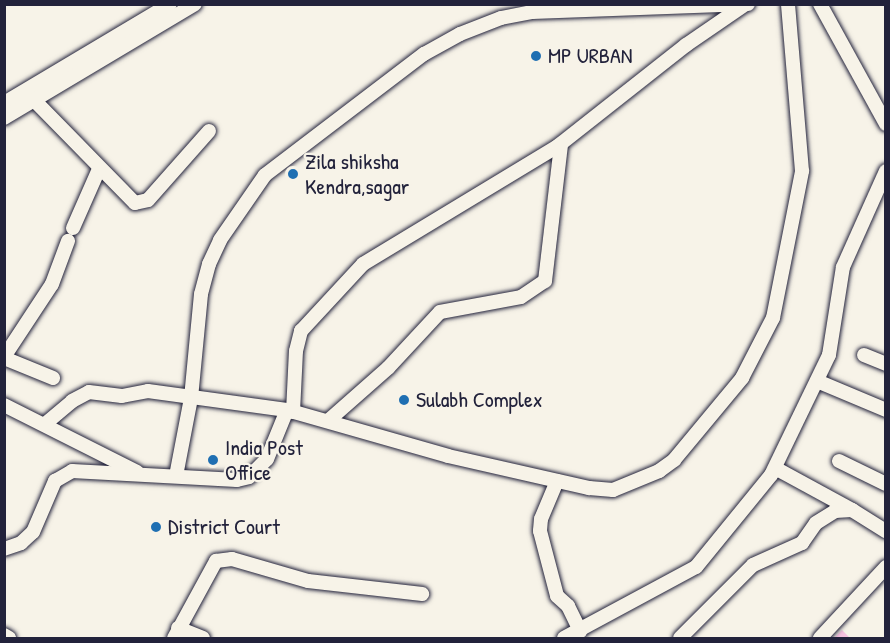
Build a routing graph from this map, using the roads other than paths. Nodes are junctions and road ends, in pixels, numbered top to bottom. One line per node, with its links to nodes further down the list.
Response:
1 (170, 4): 8 (street)
2 (195, 4): 7 (street)
3 (788, 4): 30 (street)
4 (820, 4): 10 (street)
5 (746, 5): 6 (street); 12 (street)
6 (523, 9): 20 (street)
7 (34, 100): 9 (street); 13 (street)
8 (4, 103)
9 (4, 118)
10 (885, 124)
11 (209, 131): 13 (street)
12 (561, 144): 23 (street); 24 (street)
13 (99, 169): 16 (street)
14 (885, 171): 19 (street)
15 (864, 355): 17 (street)
16 (4, 357): 18 (street)
17 (885, 364)
18 (53, 378)
19 (817, 381): 22 (street); 27 (street)
20 (191, 398): 23 (street); 25 (street); 29 (street)
21 (4, 405): 25 (street)
22 (885, 410)
23 (290, 411): 24 (street); 29 (street)
24 (329, 420): 30 (street)
25 (45, 424): 28 (street)
26 (839, 461): 31 (street)
27 (775, 468): 32 (street); 37 (street)
28 (141, 474): 29 (street); 34 (street)
29 (176, 476)
30 (557, 481): 37 (street)
31 (885, 484)
32 (852, 510): 33 (street); 43 (street)
33 (885, 531)
34 (4, 549)
35 (885, 567): 44 (street)
36 (422, 594): 38 (street)
37 (580, 631): 42 (street)
38 (176, 633): 41 (street)
39 (4, 635): 40 (street)
40 (9, 639)
41 (203, 639)
42 (564, 639)
43 (680, 639)
44 (820, 639)

